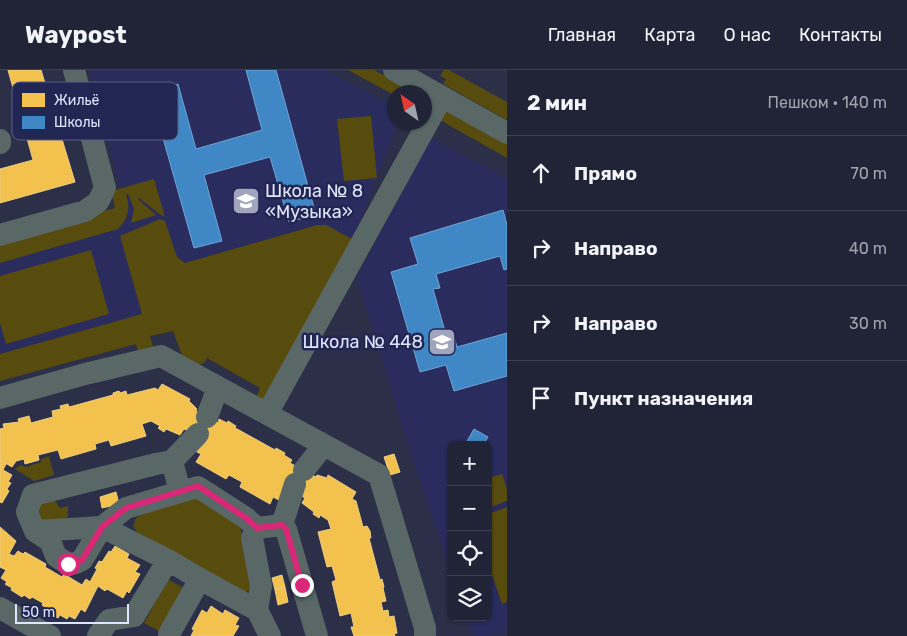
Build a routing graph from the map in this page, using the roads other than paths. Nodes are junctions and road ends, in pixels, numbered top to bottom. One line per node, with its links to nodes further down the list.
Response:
1 (394, 70): 2 (street)
2 (442, 97): 3 (street); 8 (street)
3 (507, 133)
4 (92, 140): 5 (street)
5 (0, 235)
6 (218, 387): 7 (street); 8 (street); 10 (street)
7 (0, 398)
8 (268, 414): 9 (street)
9 (324, 445): 11 (street); 23 (street)
10 (181, 478): 12 (street); 13 (street); 14 (street)
11 (282, 525): 13 (street); 22 (street)
12 (102, 527): 14 (street); 14 (street); 15 (street)
13 (257, 528): 18 (street)
14 (36, 531)
15 (168, 560): 16 (street); 20 (street)
16 (200, 579): 18 (street); 21 (street)
17 (0, 608): 19 (street)
18 (262, 627)
19 (50, 636)
20 (98, 636)
21 (170, 636)
22 (317, 636)
23 (426, 636)

